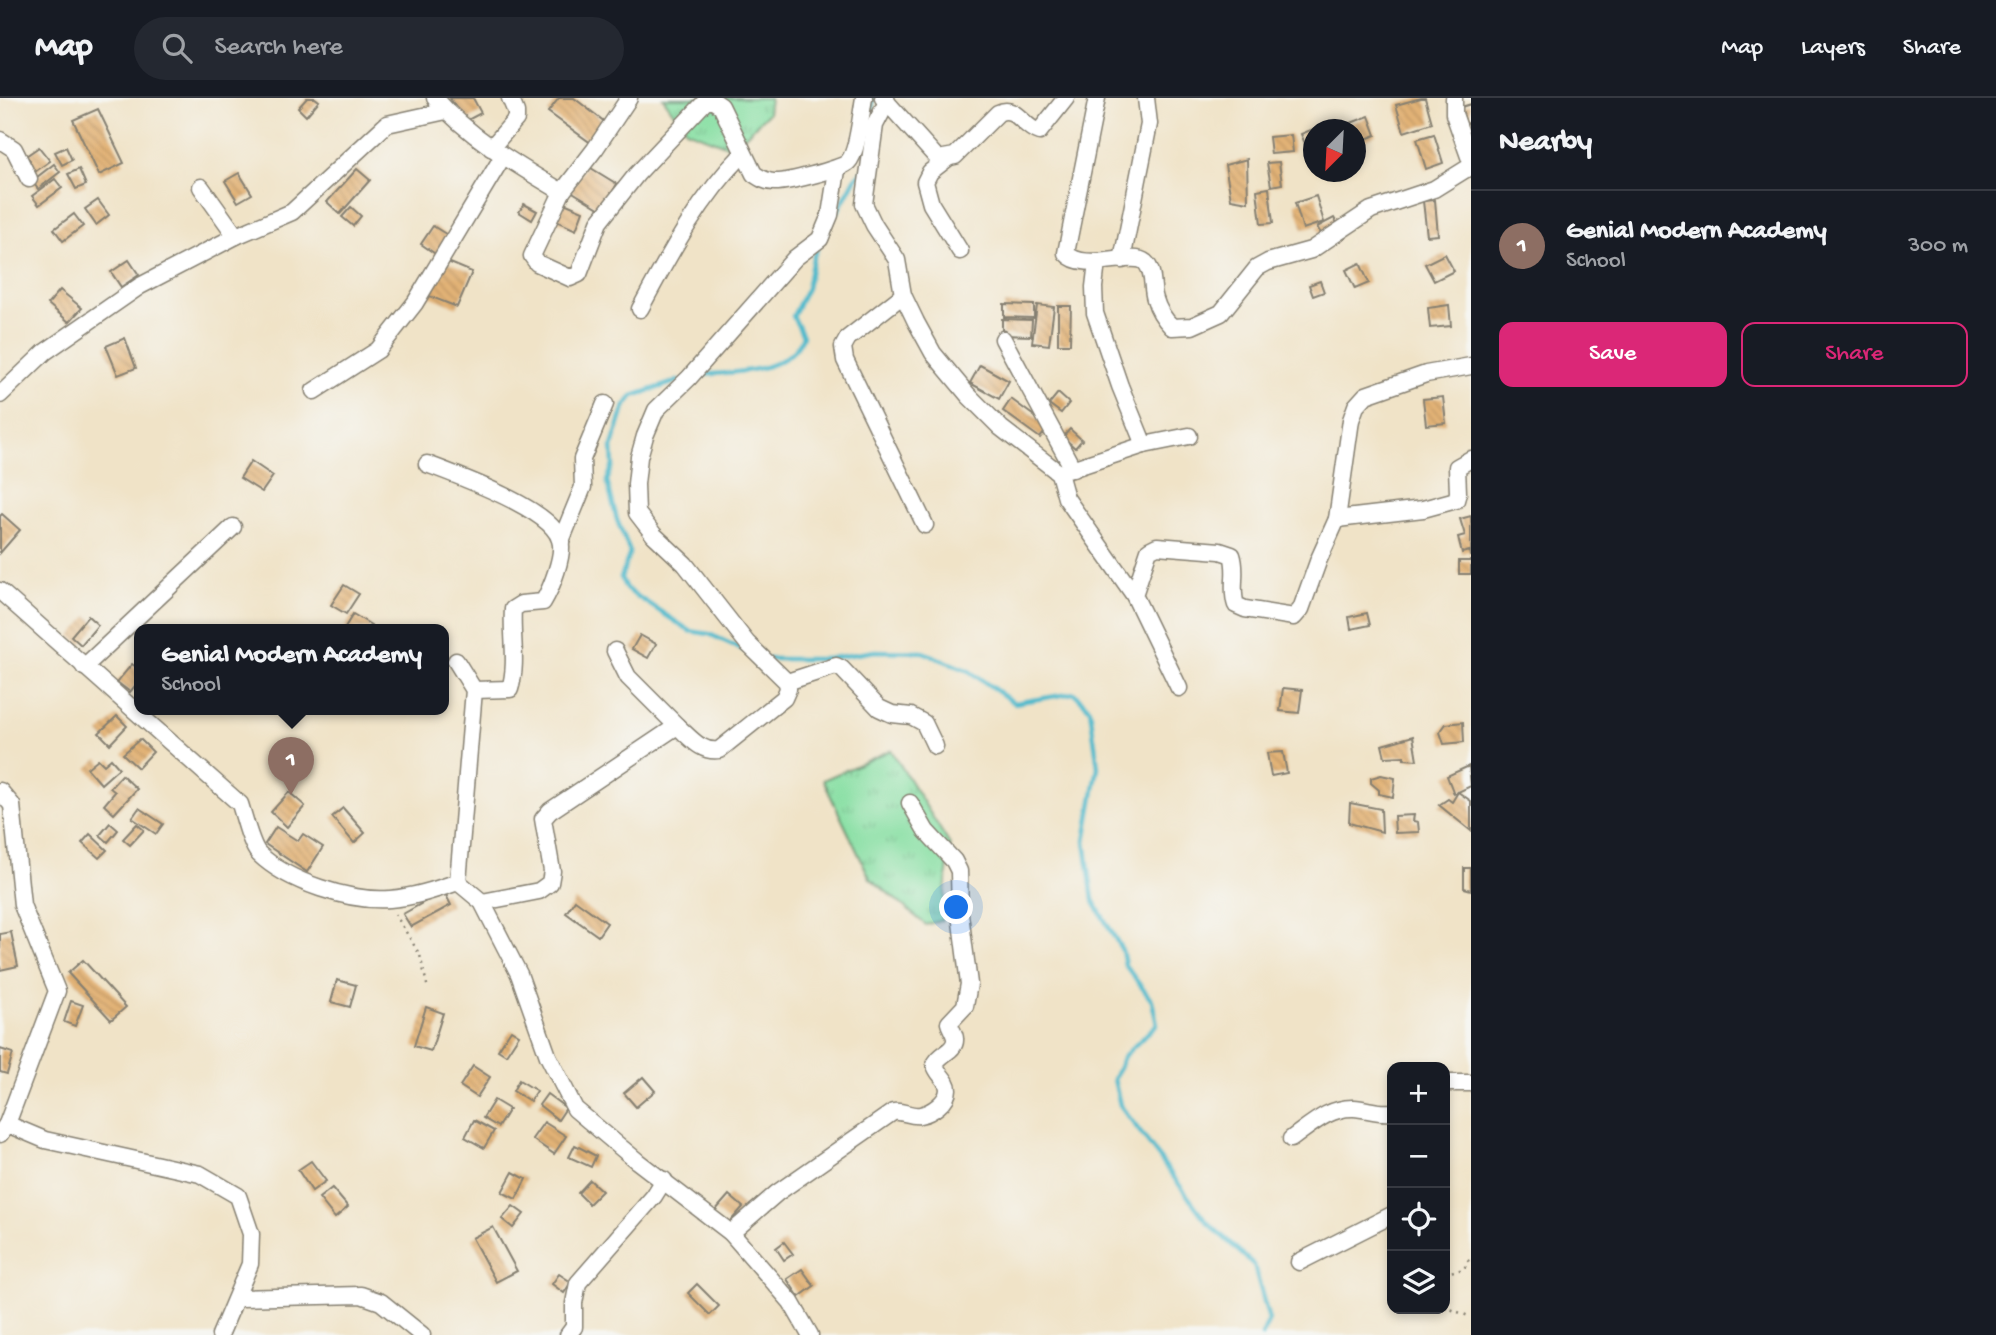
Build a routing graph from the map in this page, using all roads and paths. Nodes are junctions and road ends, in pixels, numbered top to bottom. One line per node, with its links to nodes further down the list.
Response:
1 (435, 98): 10 (street)
2 (510, 98): 12 (street)
3 (629, 98): 19 (street)
4 (864, 98): 16 (street)
5 (1066, 98): 14 (street)
6 (1097, 98): 23 (street)
7 (1146, 98): 22 (street)
8 (1454, 98): 15 (street)
9 (885, 99): 14 (street); 24 (street)
10 (446, 111): 12 (street); 20 (street)
11 (0, 140): 17 (street)
12 (497, 152): 19 (street); 28 (street)
13 (743, 154): 16 (street); 19 (street); 25 (street)
14 (948, 158): 21 (street)
15 (1471, 164): 22 (street)
16 (837, 170): 45 (street)
17 (29, 179)
18 (201, 187): 20 (street)
19 (562, 192)
20 (236, 236): 29 (street)
21 (960, 251)
22 (1122, 260): 23 (street)
23 (1097, 262): 32 (street)
24 (903, 295): 35 (street); 37 (street)
25 (640, 309)
26 (1003, 339): 35 (street)
27 (1471, 366): 36 (street)
28 (314, 391)
29 (0, 395)
30 (605, 404): 39 (street)
31 (1189, 436): 32 (street)
32 (1144, 445): 35 (street)
33 (1471, 459): 36 (street)
34 (427, 464): 39 (street)
35 (1066, 471): 41 (street)
36 (1337, 519): 41 (street)
37 (925, 525)
38 (233, 527): 44 (street)
39 (561, 541): 47 (street)
40 (0, 591): 44 (street)
41 (1134, 595): 46 (street)
42 (615, 651): 50 (street)
43 (456, 661): 47 (street)
44 (83, 667): 48 (street)
45 (787, 682): 50 (street); 51 (street)
46 (1179, 688)
47 (474, 690): 54 (street)
48 (134, 712)
49 (138, 715): 55 (street)
50 (677, 726): 56 (street)
51 (935, 746)
52 (0, 790): 61 (street)
53 (910, 803): 65 (street)
54 (458, 882): 55 (street); 56 (street)
55 (387, 899): 57 (path)
56 (482, 902): 63 (street)
57 (428, 989)
58 (1450, 1083): 59 (street)
59 (1471, 1083)
60 (1387, 1113): 62 (street)
61 (3, 1129): 73 (street)
62 (1291, 1139)
63 (664, 1181): 65 (street); 72 (street)
64 (1387, 1218): 67 (street)
65 (731, 1233): 75 (street)
66 (1471, 1255): 68 (path)
67 (1299, 1262)
68 (1450, 1272)
69 (240, 1298): 74 (street)
70 (1450, 1309): 71 (path)
71 (1471, 1317)
72 (576, 1332)
73 (220, 1335)
74 (422, 1335)
75 (810, 1335)

